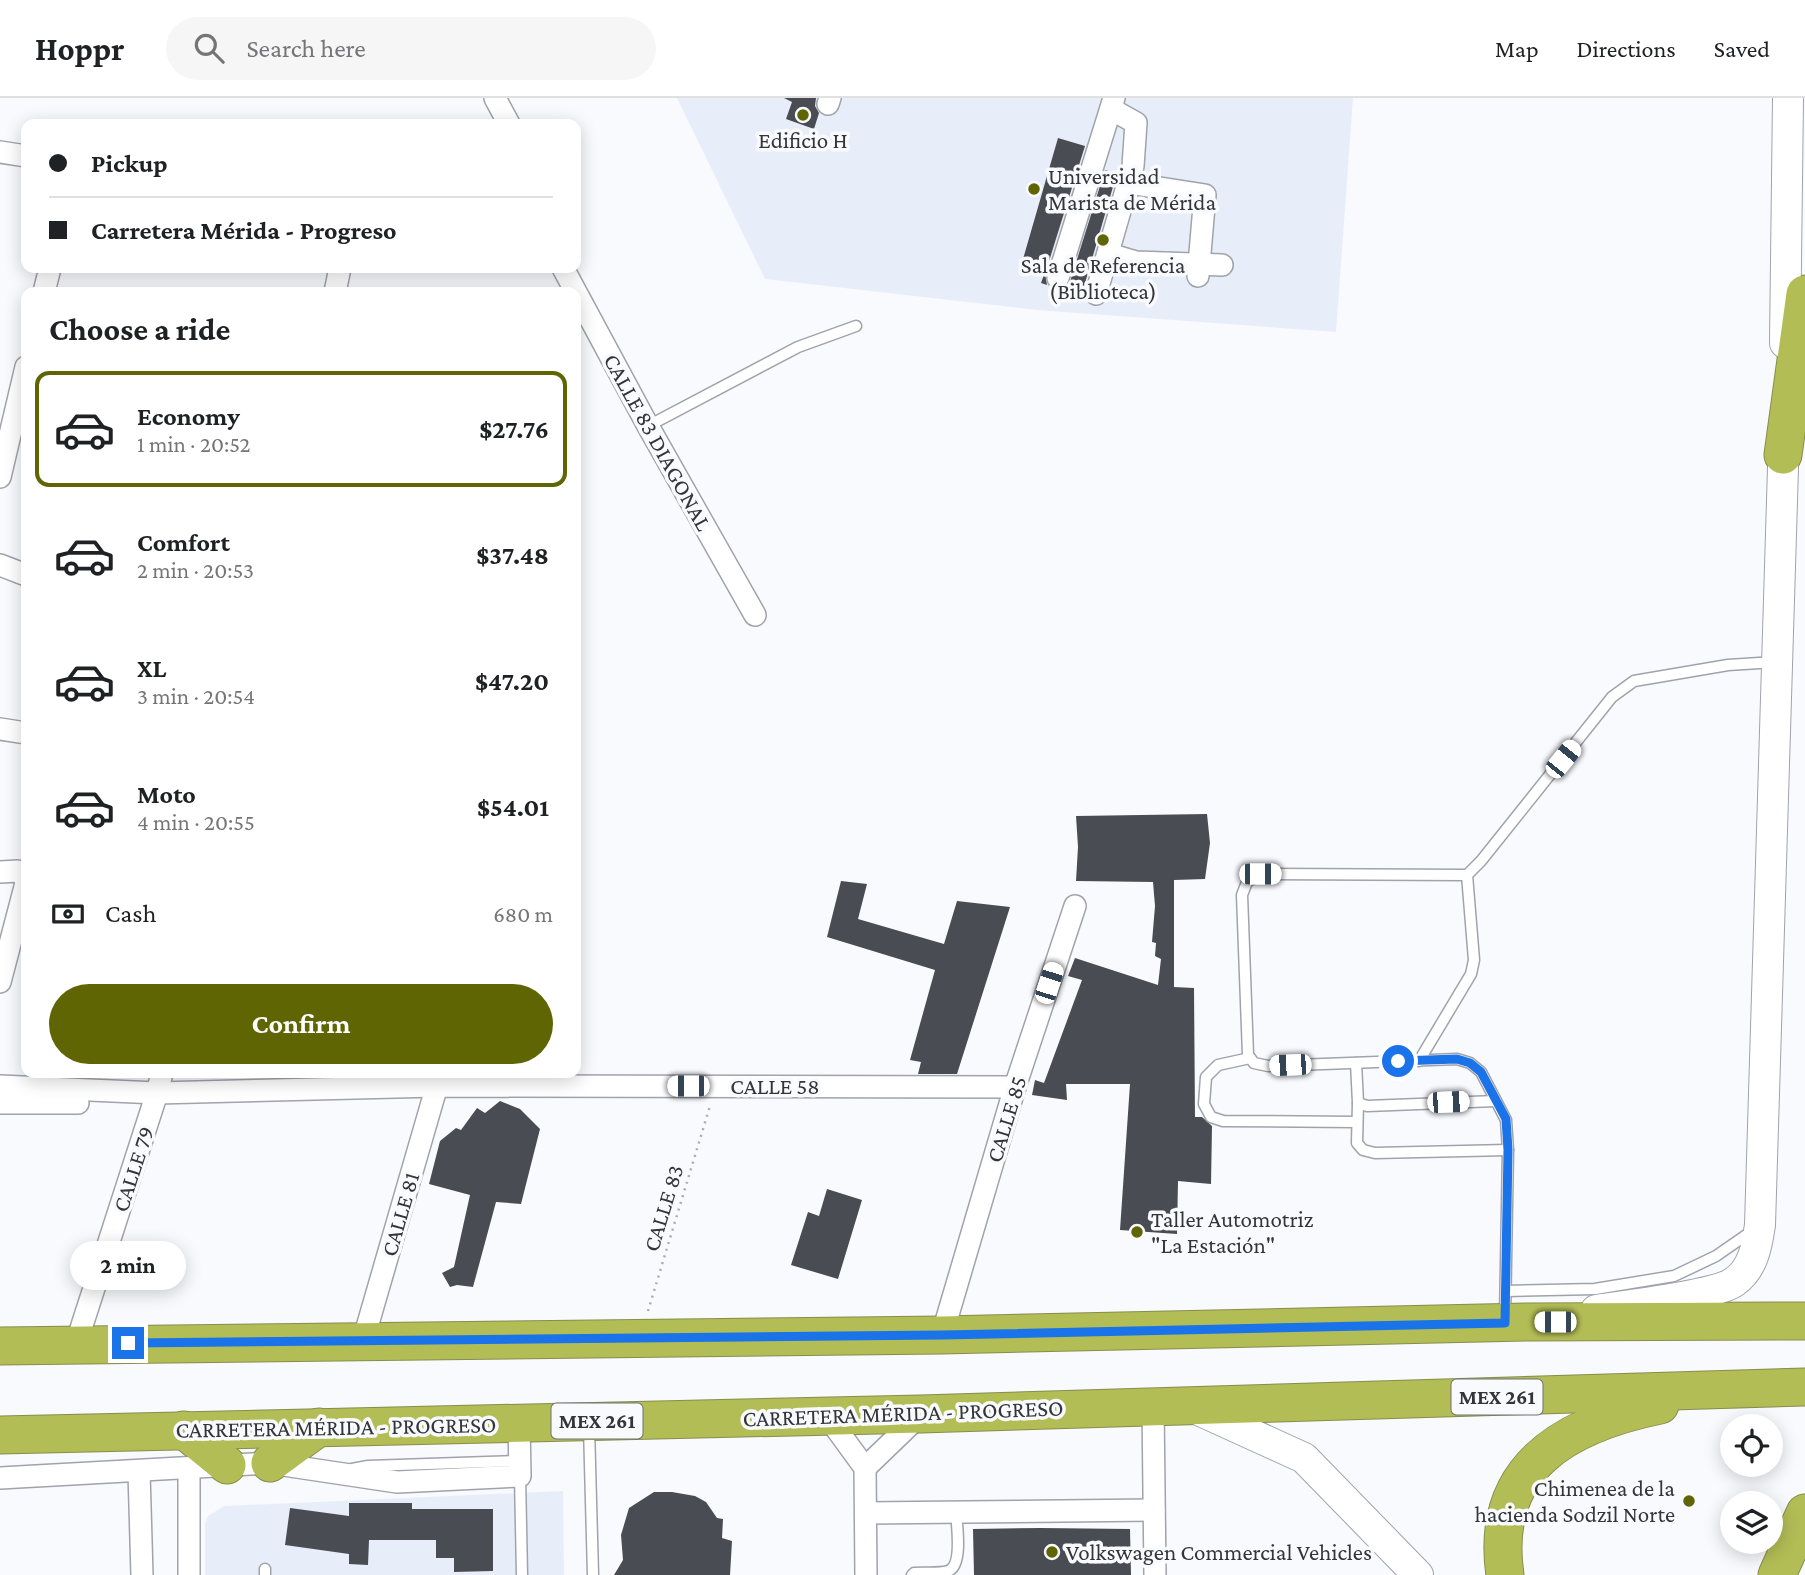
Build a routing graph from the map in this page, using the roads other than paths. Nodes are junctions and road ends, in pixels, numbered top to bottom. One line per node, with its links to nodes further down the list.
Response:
1 (495, 98): 4 (street)
2 (1788, 98): 18 (main road)
3 (1113, 104): 7 (street); 11 (street)
4 (506, 119)
5 (0, 152): 6 (street)
6 (21, 155)
7 (1128, 183): 8 (street); 10 (street)
8 (1109, 254): 9 (street); 12 (street)
9 (1222, 265)
10 (1198, 276)
11 (1058, 278)
12 (1096, 294)
13 (1805, 294): 18 (highway)
14 (581, 301): 17 (street, CALLE 83 DIAGONAL)
15 (856, 326): 17 (lane)
16 (21, 388): 19 (street)
17 (649, 426): 22 (street, CALLE 83 DIAGONAL)
18 (1783, 455): 23 (main road)
19 (0, 477)
20 (0, 565): 21 (street)
21 (21, 573)
22 (755, 615)
23 (1778, 662): 28 (lane); 44 (main road)
24 (0, 729): 25 (street)
25 (21, 732)
26 (0, 872): 27 (street)
27 (21, 874)
28 (1467, 876): 32 (lane); 33 (lane)
29 (21, 900): 31 (street)
30 (1075, 906): 37 (street, CALLE 85)
31 (0, 982)
32 (1250, 1058): 34 (lane); 42 (lane)
33 (1419, 1060): 34 (lane); 39 (lane)
34 (1356, 1063): 41 (lane)
35 (438, 1079): 37 (street, CALLE 58); 38 (street, CALLE 58); 47 (street, CALLE 81)
36 (0, 1086): 38 (street)
37 (1015, 1087): 46 (street, CALLE 85)
38 (158, 1090): 40 (street); 48 (street, CALLE 79)
39 (1496, 1101): 41 (lane); 43 (lane)
40 (0, 1103)
41 (1359, 1103): 42 (lane)
42 (1356, 1122): 43 (lane)
43 (1508, 1150): 44 (lane)
44 (1513, 1312): 45 (highway); 46 (highway)
45 (1805, 1321)
46 (942, 1335): 47 (highway)
47 (363, 1341): 48 (highway)
48 (76, 1344): 49 (highway)
49 (0, 1346)
50 (1805, 1387): 51 (highway, CARRETERA MÉRIDA - PROGRESO / MEX 261)
51 (1732, 1390): 52 (highway, CARRETERA MÉRIDA - PROGRESO / MEX 261); 80 (highway)
52 (1171, 1406): 53 (highway, CARRETERA MÉRIDA - PROGRESO / MEX 261); 67 (street); 79 (main road)
53 (921, 1414): 54 (highway, CARRETERA MÉRIDA - PROGRESO / MEX 261); 63 (street)
54 (827, 1416): 55 (highway, CARRETERA MÉRIDA - PROGRESO / MEX 261); 63 (street)
55 (589, 1421): 56 (highway, CARRETERA MÉRIDA - PROGRESO / MEX 261); 75 (lane)
56 (519, 1423): 57 (highway, CARRETERA MÉRIDA - PROGRESO / MEX 261); 64 (street)
57 (319, 1427): 58 (highway, CARRETERA MÉRIDA - PROGRESO / MEX 261); 60 (highway)
58 (184, 1430): 59 (highway, CARRETERA MÉRIDA - PROGRESO / MEX 261); 61 (highway)
59 (2, 1435)
60 (270, 1464): 61 (street); 64 (street)
61 (228, 1465): 62 (street)
62 (189, 1468): 65 (street); 73 (street)
63 (865, 1468): 68 (street)
64 (520, 1469): 74 (lane)
65 (139, 1472): 66 (street); 72 (street)
66 (0, 1478)
67 (1154, 1510): 69 (street); 78 (street)
68 (866, 1513): 69 (street); 76 (street)
69 (956, 1513): 77 (lane)
70 (1805, 1513): 81 (highway)
71 (1805, 1534): 82 (highway)
72 (142, 1575)
73 (189, 1575)
74 (522, 1575)
75 (593, 1575)
76 (866, 1575)
77 (912, 1575)
78 (1155, 1575)
79 (1418, 1575)
80 (1505, 1575)
81 (1777, 1575)
82 (1804, 1575)

